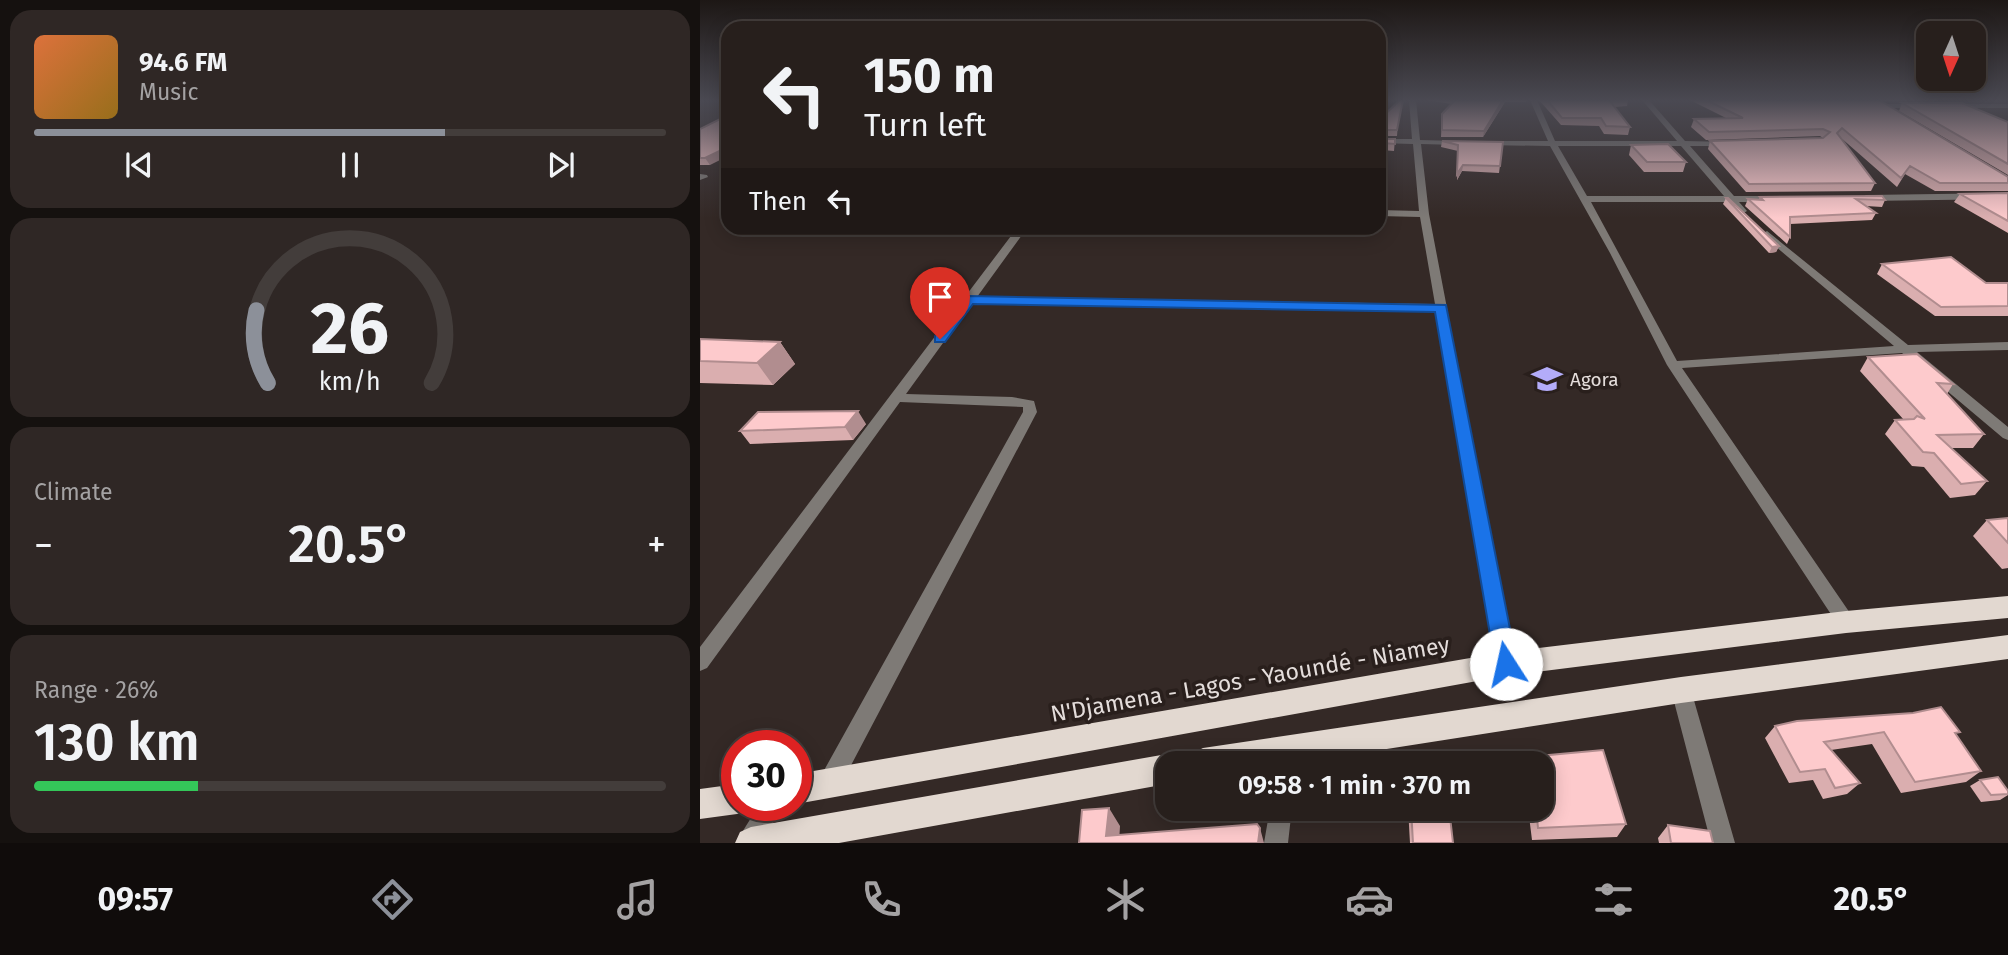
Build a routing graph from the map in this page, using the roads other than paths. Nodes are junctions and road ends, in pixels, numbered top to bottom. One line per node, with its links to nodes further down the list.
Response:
1 (1418, 139): 5 (street)
2 (1680, 139): 7 (street)
3 (1386, 141): 5 (street)
4 (1552, 142): 5 (street); 7 (street); 11 (street)
5 (1419, 143): 14 (street)
6 (1739, 144): 7 (street)
7 (1685, 145): 12 (street)
8 (2008, 196): 9 (street)
9 (1855, 198)
10 (1786, 199): 12 (street)
11 (1585, 200): 12 (street); 22 (street)
12 (1730, 200): 15 (street)
13 (1386, 213): 14 (street)
14 (1424, 214): 19 (street)
15 (1750, 219)
16 (1760, 228): 21 (street)
17 (1017, 235): 18 (street)
18 (969, 300): 19 (street); 23 (street)
19 (1441, 308): 29 (street)
20 (2008, 346): 21 (street)
21 (1908, 349): 22 (street); 24 (street)
22 (1673, 365): 26 (street)
23 (895, 398): 28 (street); 33 (street)
24 (2008, 435)
25 (2008, 607): 26 (highway, N'Djamena - Lagos - Yaoundé - Niamey)
26 (1846, 622): 29 (highway, N'Djamena - Lagos - Yaoundé - Niamey)
27 (2008, 647): 30 (highway)
28 (700, 662)
29 (1506, 664): 33 (highway, N'Djamena - Lagos - Yaoundé - Niamey)
30 (1681, 690): 31 (highway); 41 (street)
31 (1312, 751)
32 (1155, 771): 39 (highway)
33 (830, 783): 34 (highway, N'Djamena - Lagos - Yaoundé - Niamey)
34 (812, 786)
35 (721, 801): 36 (highway)
36 (700, 804)
37 (763, 821): 39 (street)
38 (1279, 821): 40 (street)
39 (750, 843)
40 (1276, 843)
41 (1723, 843)

